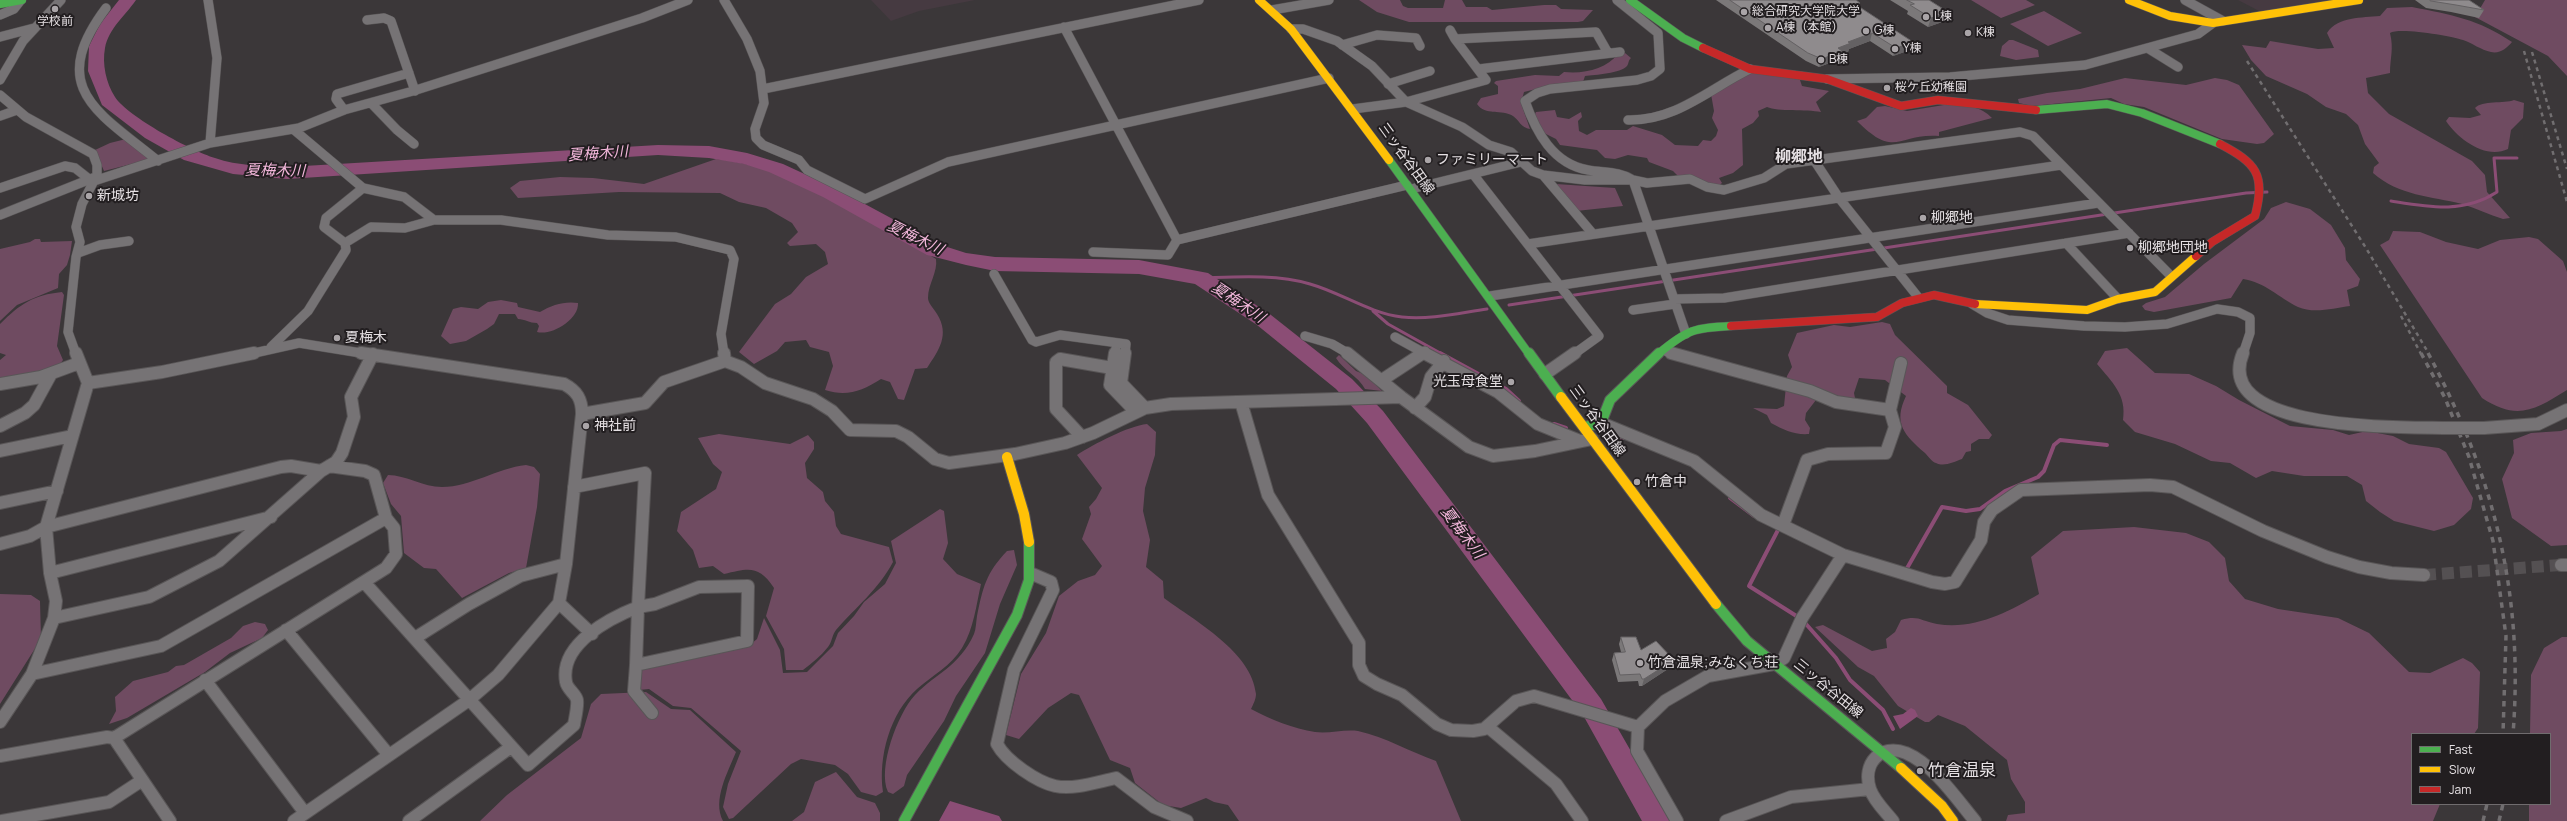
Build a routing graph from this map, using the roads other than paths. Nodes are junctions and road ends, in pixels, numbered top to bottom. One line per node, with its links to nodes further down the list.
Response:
1 (21, 0): 14 (street); 17 (street)
2 (61, 0): 21 (street)
3 (208, 0): 54 (street)
4 (688, 0): 43 (street)
5 (724, 0): 42 (street)
6 (1198, 0): 20 (street)
7 (1259, 0): 16 (street, 三ッ谷谷田線)
8 (1329, 0): 16 (street)
9 (1617, 0): 63 (street)
10 (1630, 0): 35 (street)
11 (2129, 0): 19 (street)
12 (2185, 0): 19 (street)
13 (2359, 0): 19 (street)
14 (0, 4)
15 (106, 8): 56 (street)
16 (1272, 10): 22 (street, 三ッ谷谷田線)
17 (0, 16)
18 (367, 20): 37 (street)
19 (2218, 22): 28 (street)
20 (1064, 27): 42 (street); 52 (street)
21 (35, 28): 24 (street); 31 (street)
22 (1291, 29): 26 (street); 38 (street, 三ッ谷谷田線)
23 (1450, 30): 25 (street)
24 (0, 37)
25 (1455, 39): 30 (street); 34 (street)
26 (1342, 45): 27 (street); 41 (street)
27 (1420, 46)
28 (2149, 49): 33 (street); 39 (street)
29 (1620, 52): 30 (street)
30 (1608, 53): 34 (street)
31 (12, 57): 32 (street); 40 (street)
32 (0, 61)
33 (2178, 67)
34 (1479, 69): 45 (street)
35 (1750, 69): 39 (street); 51 (street)
36 (1430, 71): 41 (street)
37 (409, 73): 43 (street); 49 (street)
38 (1329, 78): 47 (street, 三ッ谷谷田線); 52 (street)
39 (1827, 79): 85 (street)
40 (0, 80)
41 (1388, 84): 45 (street)
42 (762, 89): 52 (street)
43 (415, 91): 46 (street)
44 (0, 95): 48 (street)
45 (1406, 102): 47 (street); 58 (street)
46 (371, 103): 49 (street); 55 (street)
47 (1353, 109): 64 (street, 三ッ谷谷田線)
48 (17, 110): 50 (street); 62 (street)
49 (344, 110): 53 (street)
50 (0, 116)
51 (1628, 120)
52 (1116, 124): 74 (street)
53 (293, 130): 54 (street); 66 (street)
54 (210, 143): 56 (street)
55 (414, 144)
56 (160, 160): 62 (street)
57 (1814, 160): 59 (street); 63 (street); 67 (street)
58 (1521, 162): 60 (street); 61 (street)
59 (2061, 165): 67 (street); 68 (street)
60 (1473, 174): 64 (street); 79 (street)
61 (1543, 175): 63 (street); 73 (street)
62 (95, 178): 65 (street); 69 (street); 81 (street)
63 (1633, 180): 71 (street)
64 (1409, 187): 74 (street); 87 (street, 三ッ谷谷田線)
65 (0, 188)
66 (363, 188): 70 (street); 77 (street)
67 (1839, 198): 71 (street); 75 (street)
68 (2098, 203): 72 (street); 75 (street)
69 (0, 214)
70 (434, 220): 77 (street); 101 (street)
71 (1648, 226): 73 (street); 82 (street)
72 (2129, 233): 78 (street); 85 (street)
73 (1593, 234): 79 (street)
74 (1177, 240): 80 (street)
75 (1873, 240): 82 (street); 83 (street)
76 (129, 241): 81 (street)
77 (345, 243): 96 (street)
78 (2066, 243): 83 (street); 89 (street)
79 (1528, 244): 86 (street)
80 (1092, 252)
81 (78, 253): 103 (street)
82 (1662, 268): 86 (street); 90 (street)
83 (1898, 271): 88 (street); 90 (street)
84 (994, 274): 114 (street)
85 (2171, 276): 89 (street)
86 (1559, 285): 87 (street); 107 (street)
87 (1490, 296): 107 (street, 三ッ谷谷田線)
88 (1918, 297): 91 (street); 93 (street)
89 (2118, 299): 91 (street)
90 (1674, 302): 92 (street); 93 (street)
91 (1972, 304): 116 (street, bridge)
92 (1633, 310)
93 (1686, 334): 98 (street)
94 (1305, 336): 108 (street)
95 (1396, 336): 99 (street)
96 (271, 346): 100 (street); 109 (street)
97 (1116, 348): 105 (street)
98 (1665, 351): 115 (street); 118 (street)
99 (1425, 352): 102 (street); 108 (street)
100 (373, 354): 117 (street); 127 (street)
101 (725, 361): 117 (street); 126 (street)
102 (1444, 362): 113 (street); 124 (street)
103 (79, 363): 106 (street); 109 (street)
104 (1901, 363): 115 (street)
105 (1112, 368): 114 (street); 122 (street)
106 (51, 374): 110 (street); 119 (street)
107 (1545, 374): 120 (street, 三ッ谷谷田線)
108 (1382, 380): 111 (street)
109 (88, 383): 121 (street)
110 (0, 384)
111 (1401, 397): 112 (street); 113 (street)
112 (1242, 402): 114 (street); 155 (street)
113 (1415, 408): 124 (street)
114 (1140, 409): 122 (street)
115 (1890, 410): 133 (street)
116 (2567, 410)
117 (582, 414): 128 (street)
118 (1601, 423): 120 (street); 133 (street)
119 (0, 426)
120 (1584, 427): 123 (street, 三ッ谷谷田線)
121 (72, 436): 125 (street); 129 (street)
122 (1082, 437): 126 (street)
123 (1592, 439): 124 (street); 148 (street, 三ッ谷谷田線)
124 (1580, 441)
125 (0, 451)
126 (1007, 457): 139 (street)
127 (325, 469): 131 (street); 132 (street); 134 (street)
128 (574, 487): 137 (street); 143 (street)
129 (57, 491): 130 (street); 134 (street)
130 (0, 503)
131 (271, 517): 138 (street); 144 (street)
132 (386, 518): 141 (street); 150 (street)
133 (1783, 525): 136 (street)
134 (46, 527): 135 (street); 138 (street)
135 (0, 544)
136 (1843, 555): 140 (street); 148 (street)
137 (566, 564): 142 (street); 147 (street)
138 (50, 573): 144 (street)
139 (1030, 574): 168 (street); 169 (street)
140 (2424, 575)
141 (364, 582): 145 (street); 147 (street)
142 (559, 603): 146 (street); 152 (street)
143 (638, 607): 146 (street); 149 (street); 149 (street)
144 (54, 618): 150 (street)
145 (286, 630): 151 (street); 160 (street)
146 (592, 634): 158 (street)
147 (415, 638): 152 (street)
148 (1774, 664): 156 (street); 159 (street, 三ッ谷谷田線)
149 (636, 665): 153 (street)
150 (32, 674): 154 (street)
151 (204, 680): 157 (street); 164 (street)
152 (469, 700): 158 (street); 160 (street)
153 (652, 713)
154 (0, 722)
155 (1488, 727): 156 (street); 170 (street)
156 (1638, 728): 171 (street)
157 (114, 738): 161 (street); 162 (street)
158 (511, 747): 167 (street)
159 (1882, 750): 163 (street); 174 (street, 三ッ谷谷田線); 175 (street)
160 (388, 754): 164 (street)
161 (0, 756)
162 (141, 781): 165 (street); 166 (street)
163 (1870, 789): 172 (street); 173 (street)
164 (300, 817)
165 (2, 821)
166 (170, 821)
167 (409, 821)
168 (904, 821)
169 (1187, 821)
170 (1582, 821)
171 (1677, 821)
172 (1726, 821)
173 (1893, 821)
174 (1952, 821)
175 (1975, 821)

